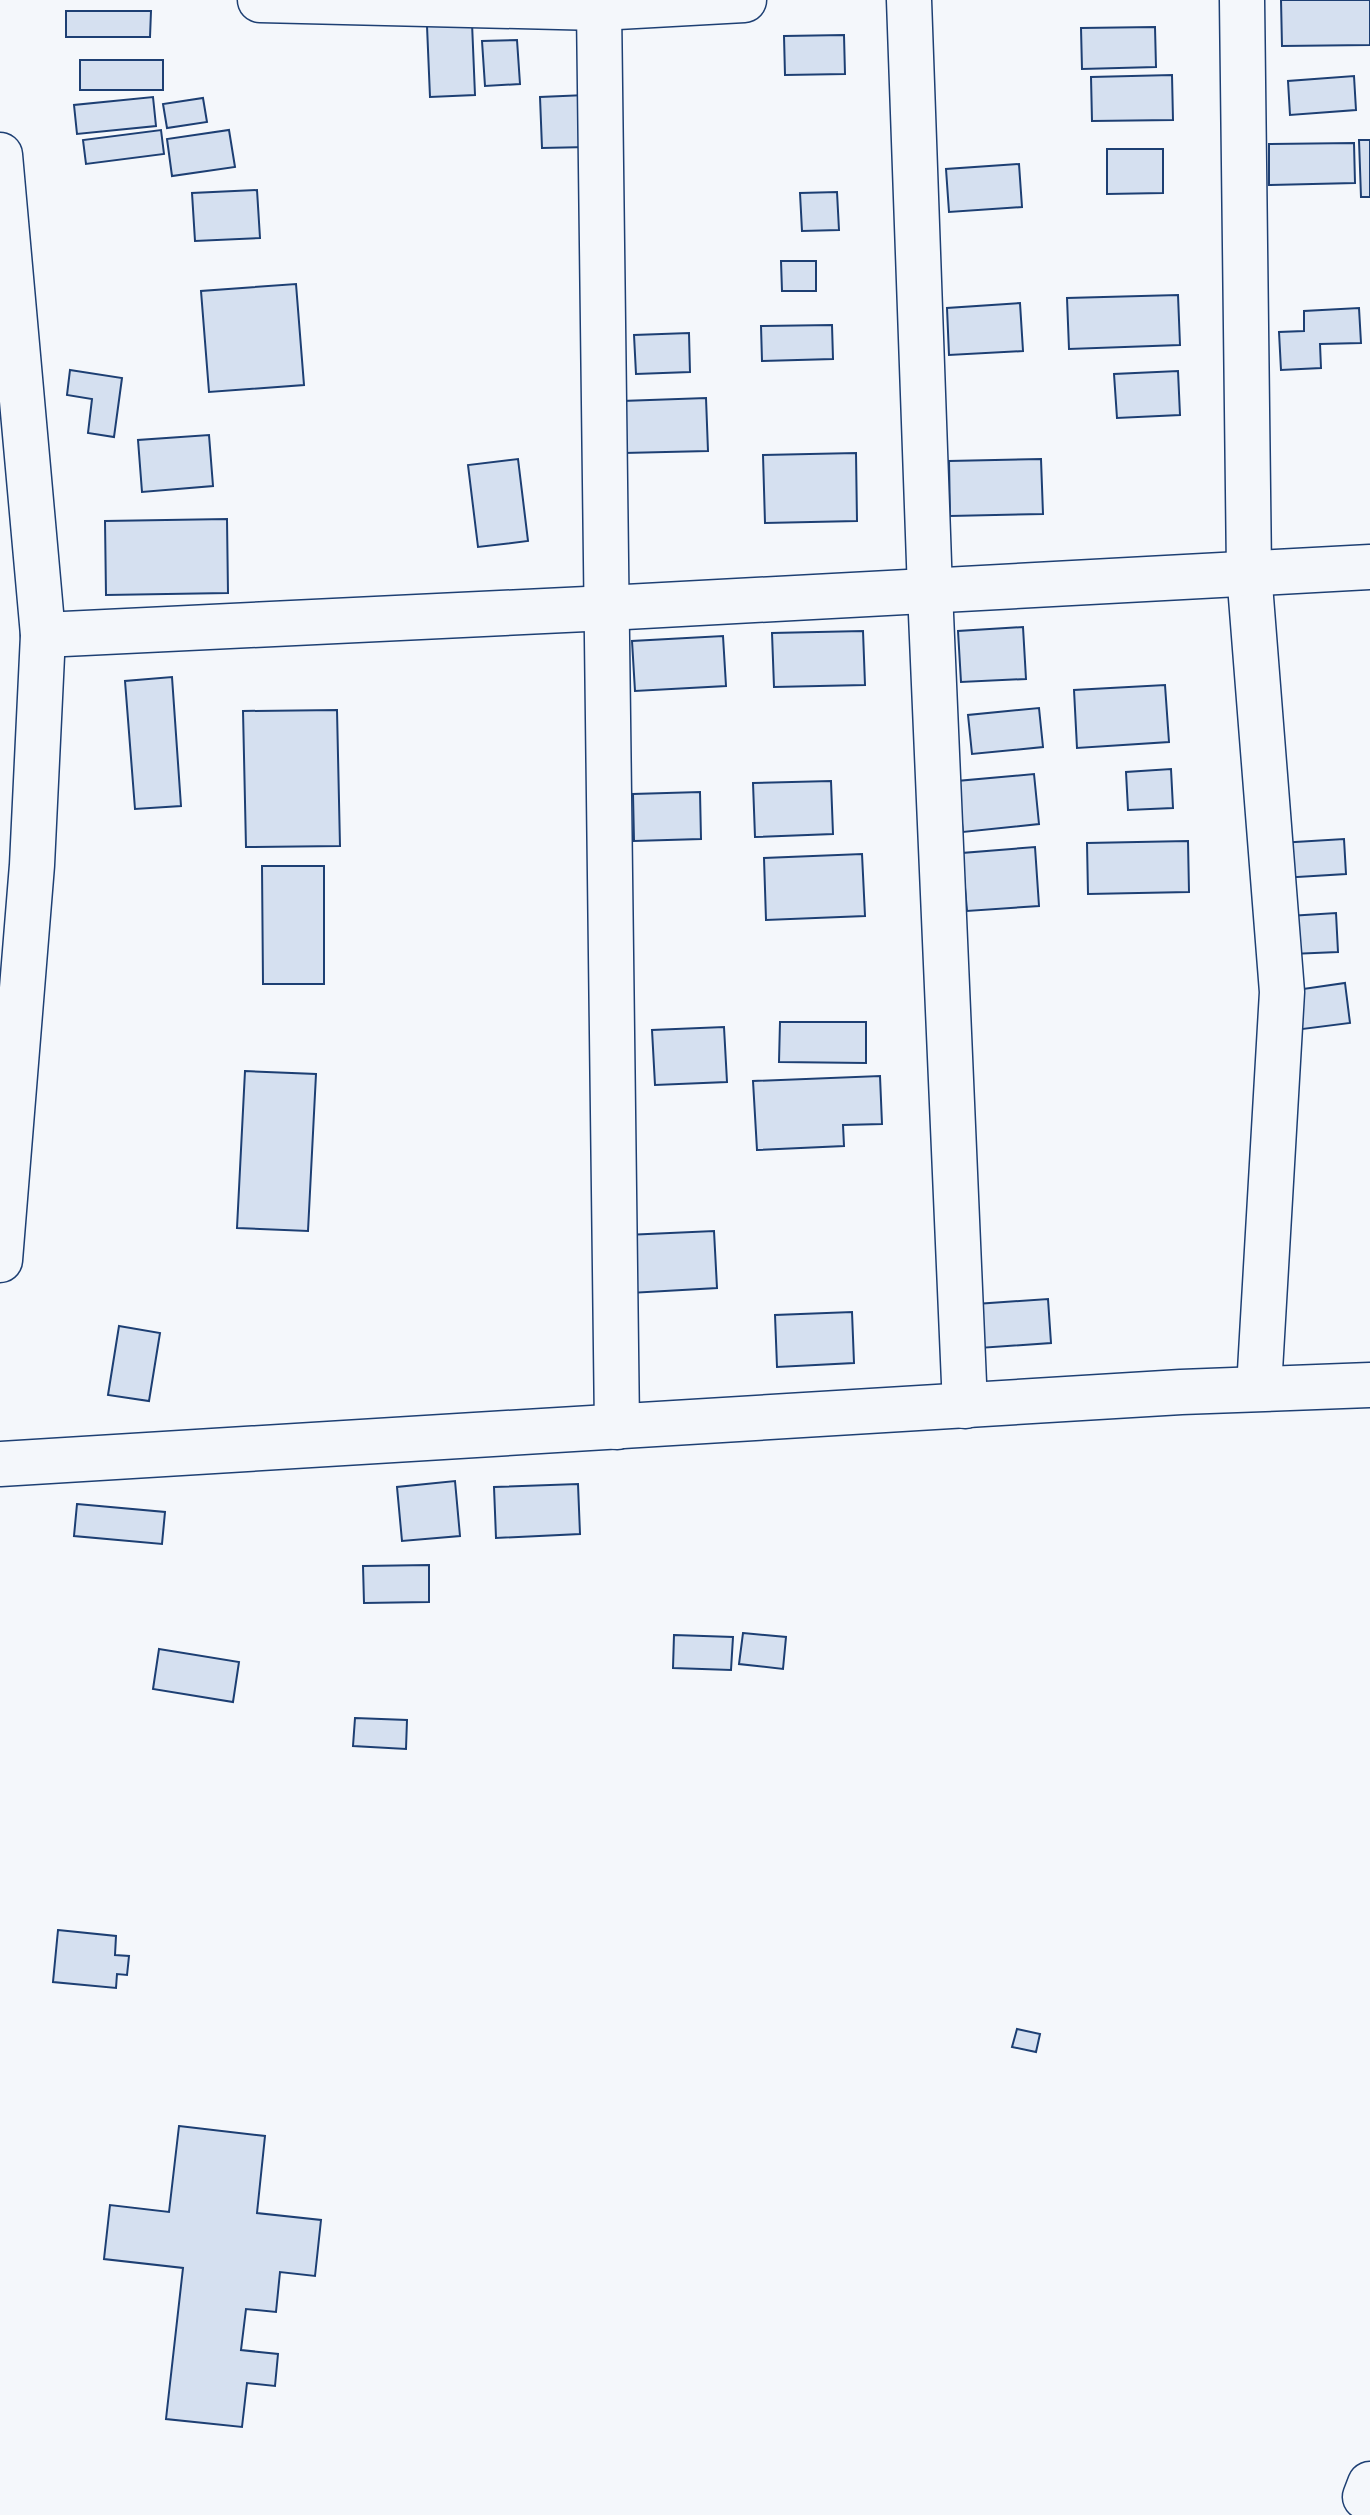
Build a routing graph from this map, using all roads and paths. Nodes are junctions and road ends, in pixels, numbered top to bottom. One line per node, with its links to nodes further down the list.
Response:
1 (260, 0): 5 (main road)
2 (744, 0): 5 (main road)
3 (909, 0): 9 (main road)
4 (1242, 0): 8 (main road)
5 (599, 8): 10 (main road)
6 (0, 155): 11 (main road)
7 (1370, 567): 8 (main road)
8 (1249, 572): 9 (main road); 14 (main road)
9 (930, 591): 10 (main road); 15 (main road)
10 (607, 608): 11 (main road); 16 (main road)
11 (43, 635): 12 (main road)
12 (0, 1260)
13 (1370, 1385): 14 (main road)
14 (1259, 1388): 15 (main road)
15 (965, 1406): 16 (main road)
16 (617, 1427): 17 (main road)
17 (0, 1464)

